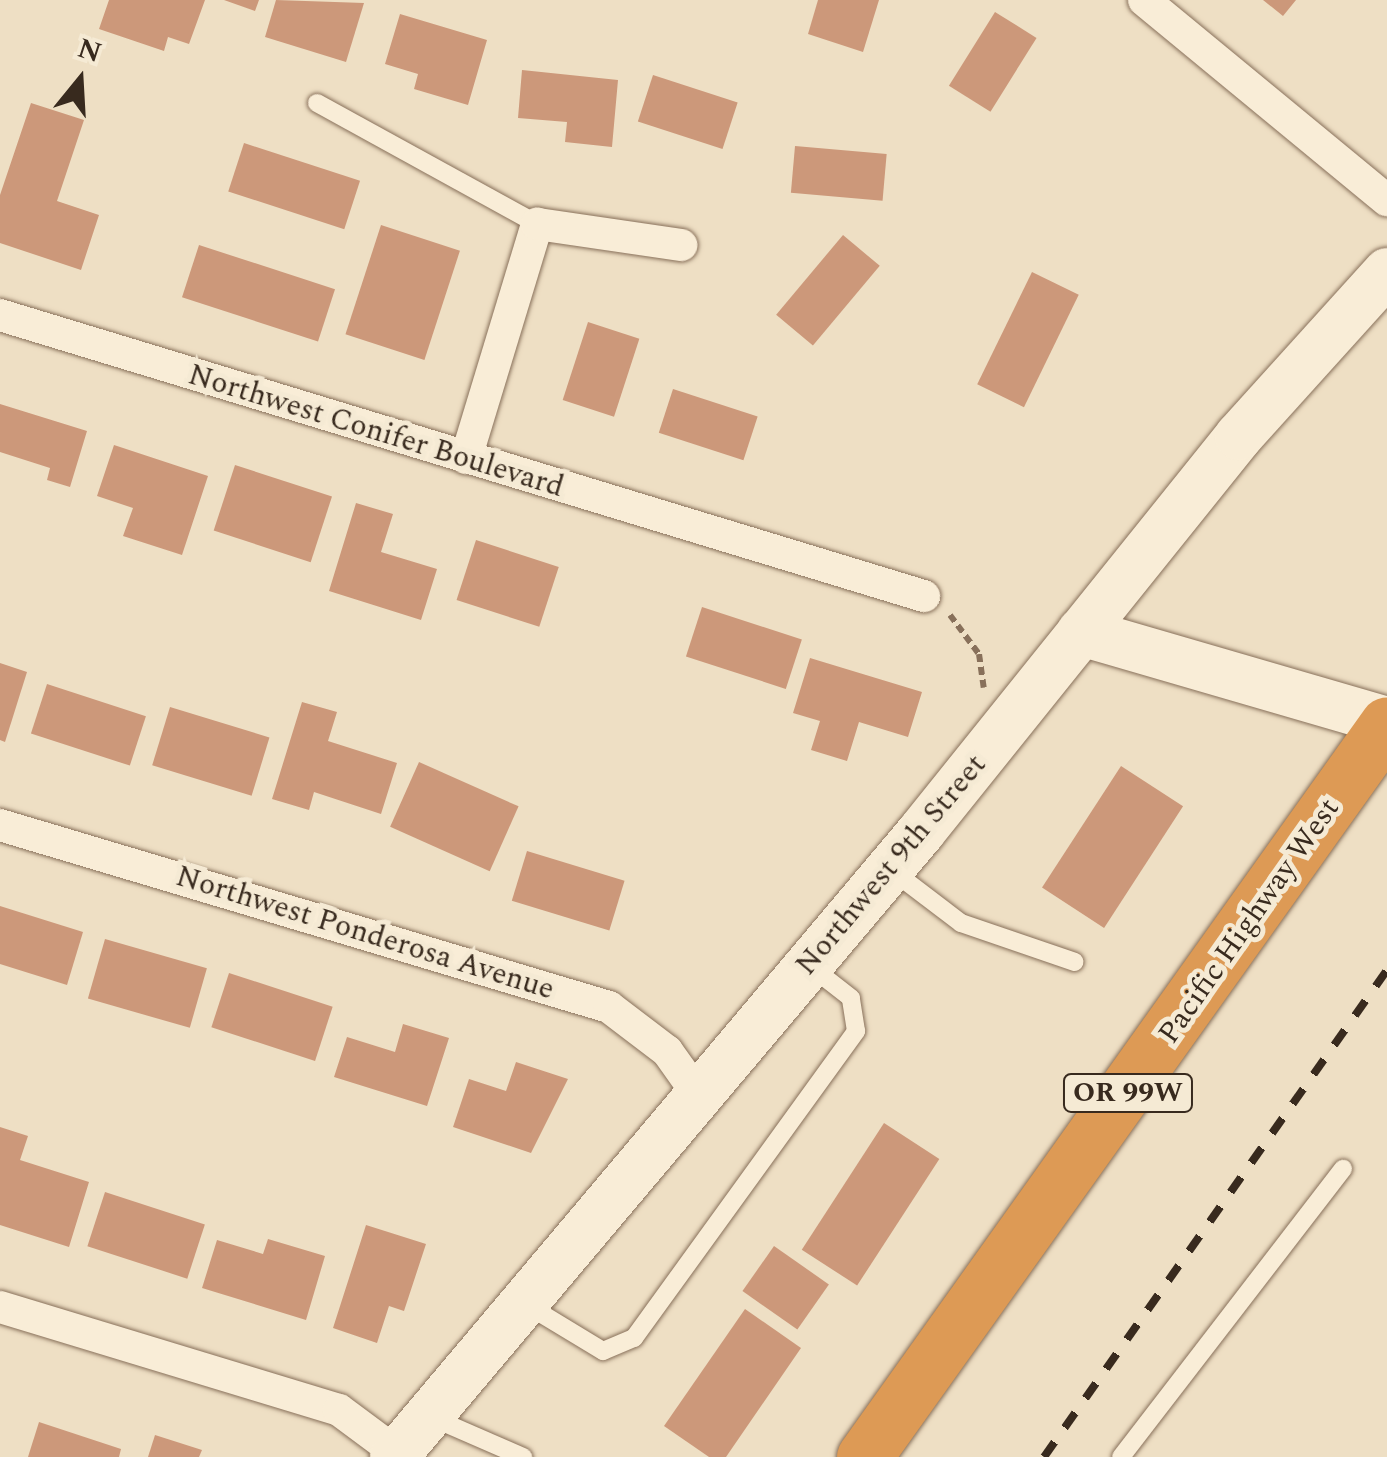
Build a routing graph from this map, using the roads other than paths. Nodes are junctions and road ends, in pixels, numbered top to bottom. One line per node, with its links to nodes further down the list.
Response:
1 (1144, 0): 3 (street)
2 (317, 103): 4 (lane)
3 (1387, 200)
4 (537, 224): 5 (street); 8 (street)
5 (681, 245)
6 (1387, 272): 10 (street, Northwest 9th Street)
7 (0, 316): 8 (street, Northwest Conifer Boulevard)
8 (466, 458): 9 (street, Northwest Conifer Boulevard)
9 (924, 596)
10 (1081, 632): 11 (street); 13 (street, Northwest 9th Street)
11 (1387, 722): 23 (highway, Pacific Highway West / OR 99W)
12 (0, 824): 16 (street, Northwest Ponderosa Avenue)
13 (890, 868): 14 (lane); 15 (street, Northwest 9th Street)
14 (1075, 962)
15 (808, 964): 16 (street, Northwest 9th Street); 18 (lane)
16 (698, 1093): 18 (street, Northwest 9th Street)
17 (1343, 1170): 24 (lane)
18 (523, 1302): 20 (street, Northwest 9th Street)
19 (0, 1307): 21 (street)
20 (428, 1416): 21 (street, Northwest 9th Street); 22 (lane)
21 (396, 1455)
22 (523, 1457)
23 (864, 1457)
24 (1121, 1457)

